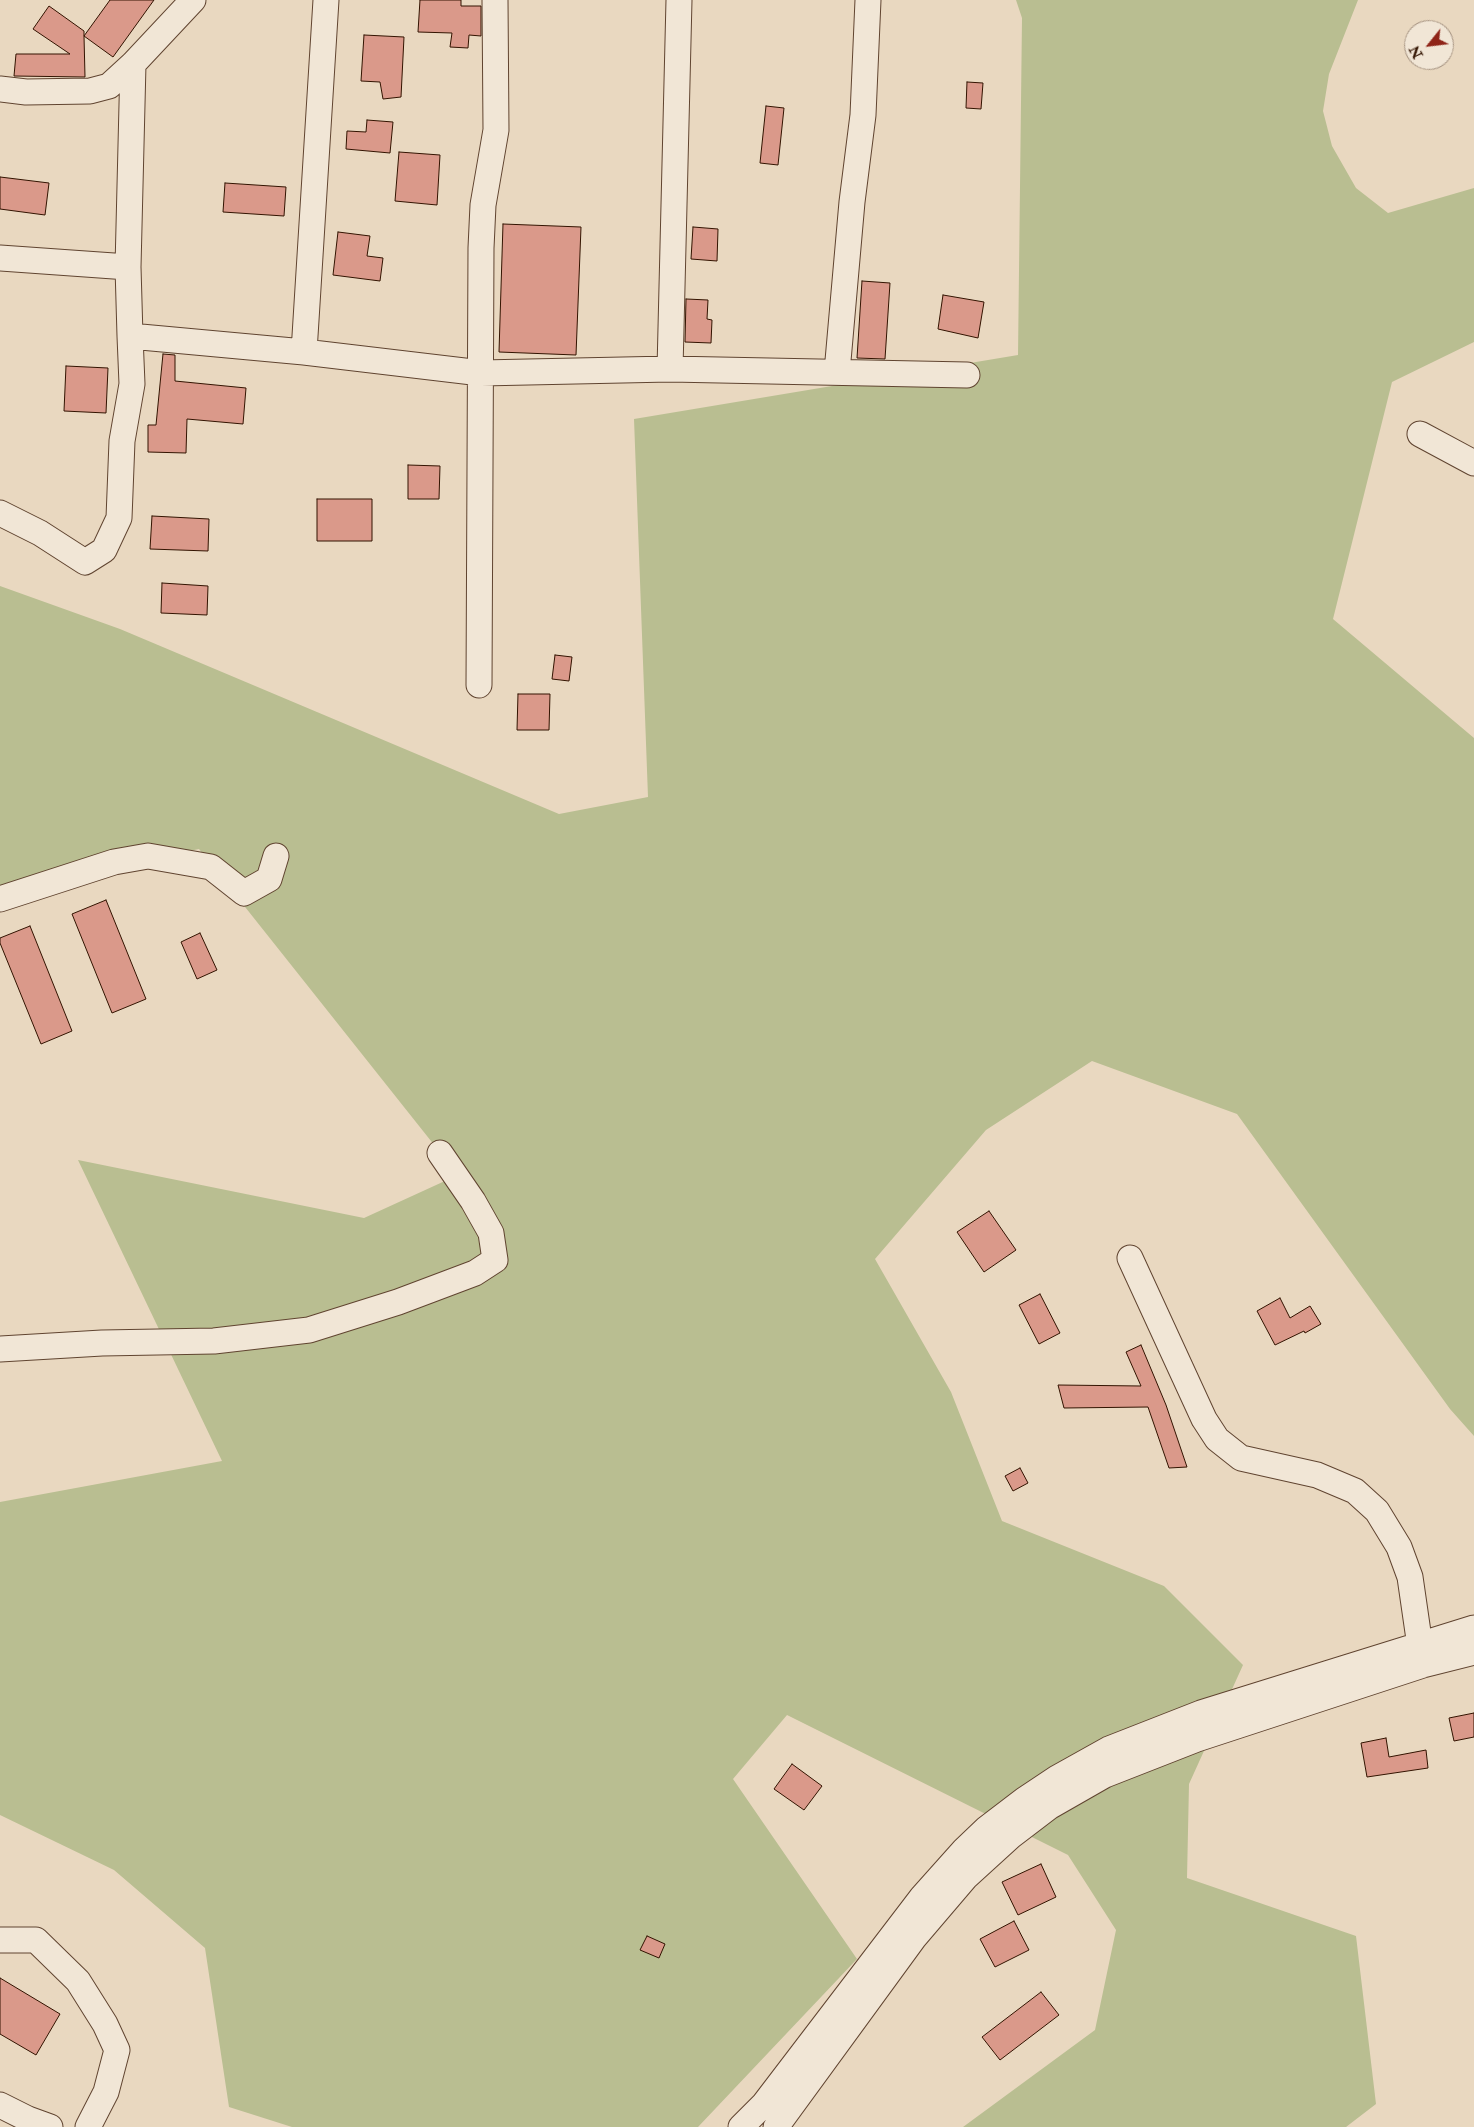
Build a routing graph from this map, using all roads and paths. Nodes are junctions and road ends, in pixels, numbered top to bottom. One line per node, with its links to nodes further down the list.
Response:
1 (194, 0): 6 (street)
2 (326, 0): 11 (street)
3 (496, 0): 14 (street)
4 (680, 0): 12 (street)
5 (868, 0): 13 (street)
6 (133, 64): 7 (street); 9 (street)
7 (0, 89)
8 (0, 258): 9 (street)
9 (128, 268): 10 (street)
10 (130, 336): 11 (street); 18 (street)
11 (304, 352): 14 (street)
12 (670, 369): 13 (street); 14 (street)
13 (837, 372): 15 (street)
14 (481, 373): 19 (street)
15 (968, 375)
16 (1420, 434): 17 (street)
17 (1474, 463)
18 (0, 513)
19 (479, 685)
20 (276, 856): 21 (street)
21 (0, 899)
22 (440, 1153): 24 (street)
23 (1130, 1258): 27 (street)
24 (0, 1349)
25 (1474, 1628): 27 (street)
26 (1474, 1652): 27 (street)
27 (1421, 1655): 30 (street)
28 (0, 1940): 32 (street)
29 (0, 2105): 31 (street)
30 (780, 2119): 33 (street)
31 (50, 2127)
32 (88, 2127)
33 (741, 2127)

